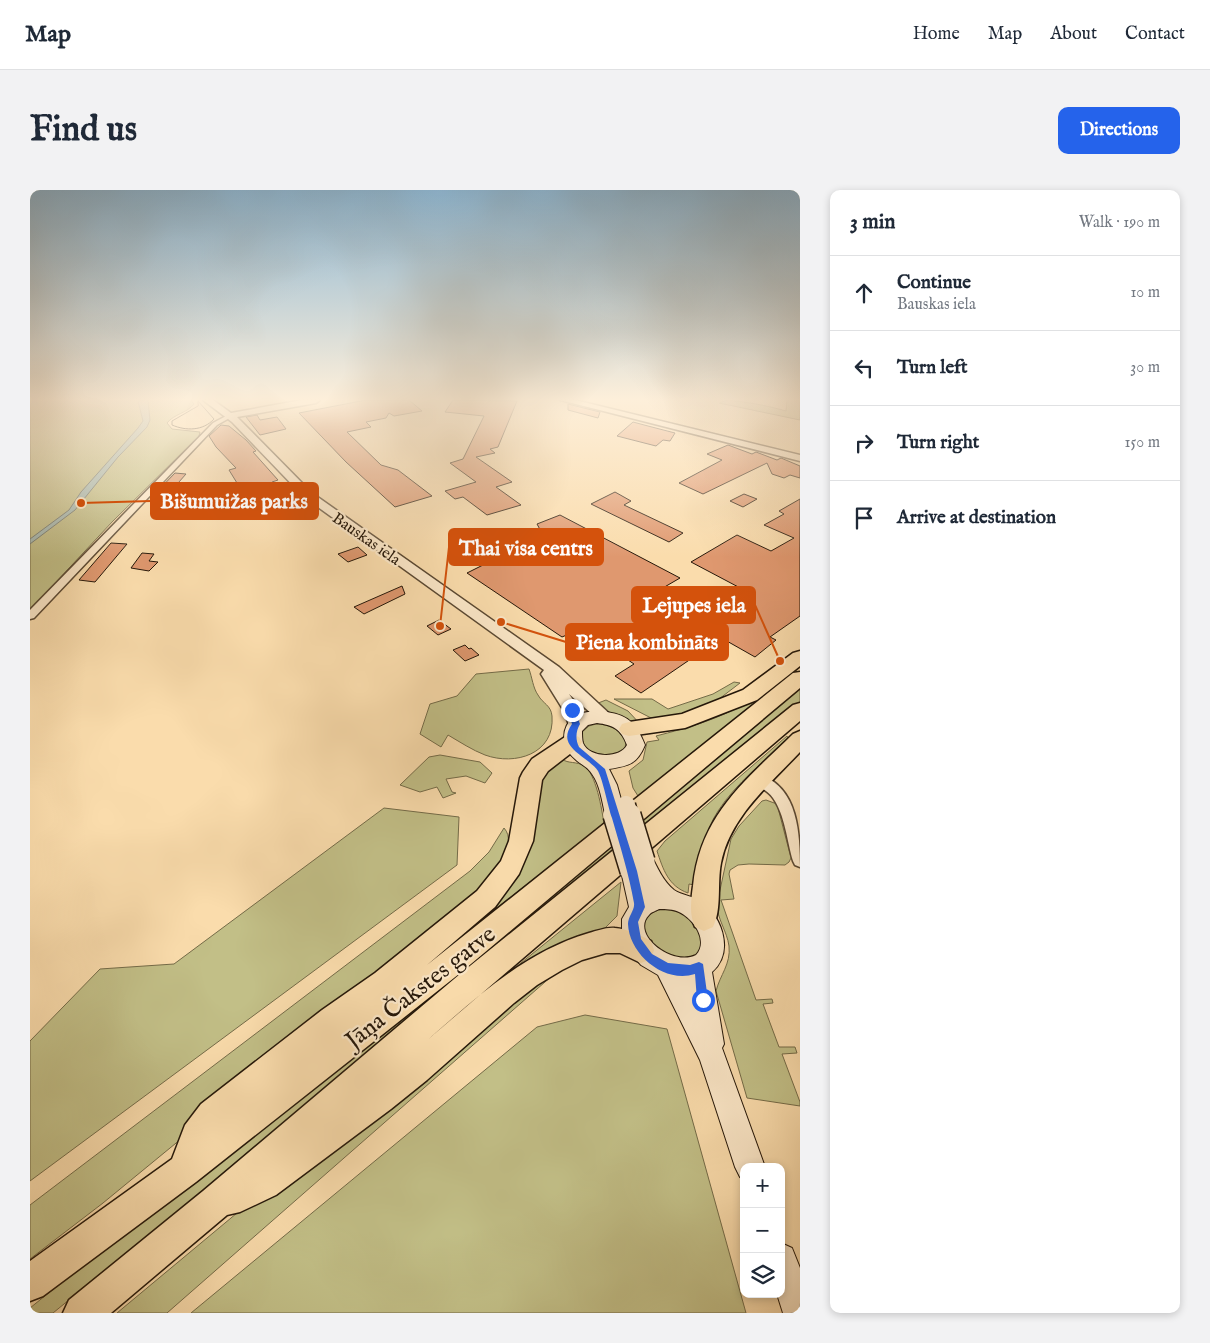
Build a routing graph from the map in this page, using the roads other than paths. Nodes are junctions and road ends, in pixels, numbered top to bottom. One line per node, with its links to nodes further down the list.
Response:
1 (188, 452): 5 (street)
2 (266, 452): 7 (street, Bauskas iela)
3 (777, 452): 4 (street)
4 (800, 458)
5 (30, 616)
6 (800, 657): 11 (highway)
7 (540, 662): 10 (street, Bauskas iela); 13 (street)
8 (800, 678): 27 (highway, Jāņa Čakstes gatve)
9 (800, 710): 28 (highway, Jāņa Čakstes gatve)
10 (605, 717): 11 (main road); 13 (main road)
11 (629, 729): 14 (main road)
12 (800, 739): 15 (highway)
13 (580, 742): 14 (main road); 16 (main road); 27 (highway)
14 (620, 762): 16 (main road)
15 (760, 780): 17 (street); 21 (highway)
16 (621, 810): 18 (main road, bridge)
17 (800, 861)
18 (638, 866): 19 (main road); 20 (main road)
19 (668, 899): 20 (main road); 21 (main road)
20 (640, 907): 22 (main road)
21 (704, 919): 23 (main road)
22 (642, 950): 24 (main road); 28 (highway)
23 (699, 967): 24 (main road); 25 (main road)
24 (667, 968): 25 (main road)
25 (712, 1055): 26 (main road)
26 (749, 1163)
27 (184, 1170): 30 (highway, Jāņa Čakstes gatve)
28 (215, 1203): 31 (highway, Jāņa Čakstes gatve)
29 (785, 1271): 32 (main road)
30 (30, 1283)
31 (82, 1313)
32 (799, 1313)

